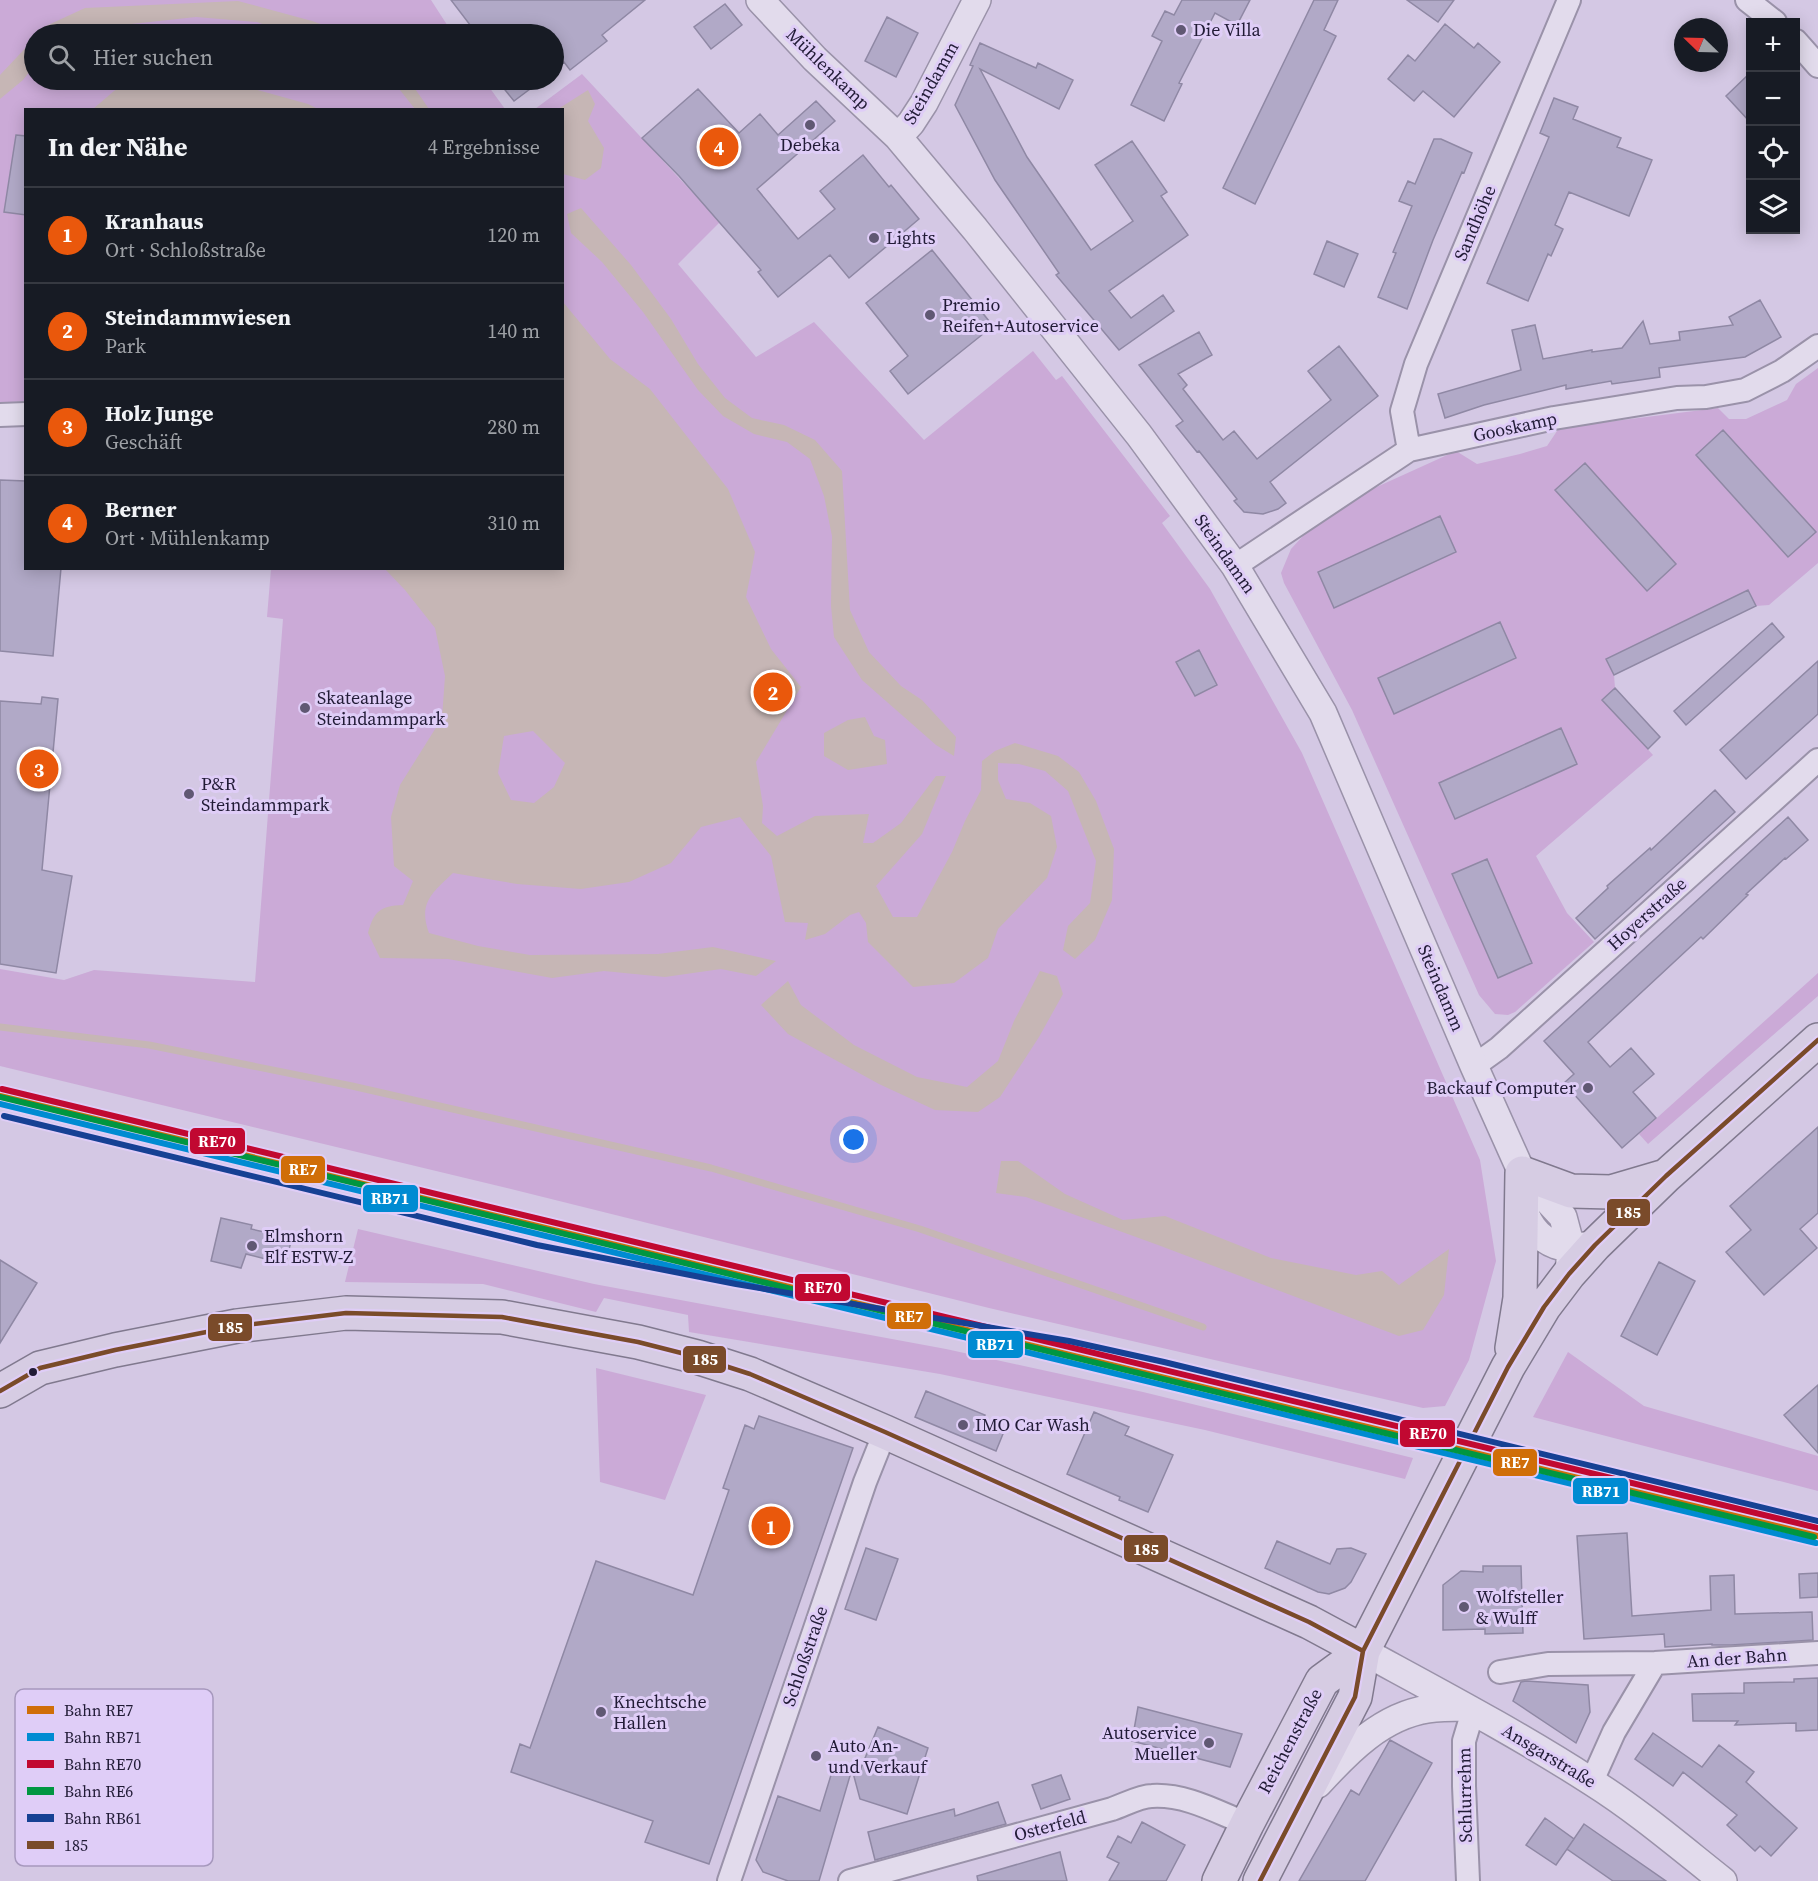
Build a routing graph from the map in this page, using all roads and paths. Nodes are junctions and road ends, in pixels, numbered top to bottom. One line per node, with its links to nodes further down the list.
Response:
1 (760, 0): 8 (street, Mühlenkamp)
2 (976, 0): 8 (street, Steindamm)
3 (1569, 0): 12 (street, Sandhöhe)
4 (1747, 0): 5 (street)
5 (1770, 18)
6 (1800, 46): 7 (street)
7 (1818, 66)
8 (898, 137): 13 (street, Steindamm)
9 (1818, 346): 12 (street, Gooskamp)
10 (24, 414): 11 (street)
11 (0, 415)
12 (1409, 450): 13 (street, Gooskamp)
13 (1235, 566): 16 (street, Steindamm)
14 (1818, 760): 16 (street, Hoyerstraße)
15 (1818, 1040): 18 (main road)
16 (1474, 1066): 17 (street, Steindamm)
17 (1522, 1173): 18 (main road); 19 (street, Steindamm); 20 (main road)
18 (1666, 1176): 19 (main road)
19 (1578, 1255): 20 (main road)
20 (1508, 1367): 23 (main road)
21 (0, 1391): 22 (main road)
22 (885, 1432): 23 (main road); 31 (street, Schloßstraße)
23 (1362, 1651): 27 (street, Ansgarstraße); 29 (main road, Reichenstraße); 30 (main road, Reichenstraße)
24 (1818, 1653): 25 (street, An der Bahn)
25 (1655, 1663): 26 (street, An der Bahn); 28 (street)
26 (1500, 1672)
27 (1469, 1709): 28 (street, Ansgarstraße); 29 (street); 35 (street, Schlurrehm)
28 (1592, 1781): 36 (street, Ansgarstraße)
29 (1297, 1807): 34 (main road, Reichenstraße)
30 (1247, 1824): 32 (street, Osterfeld); 33 (main road, Reichenstraße)
31 (729, 1881)
32 (850, 1881)
33 (1219, 1881)
34 (1260, 1881)
35 (1468, 1881)
36 (1723, 1881)

